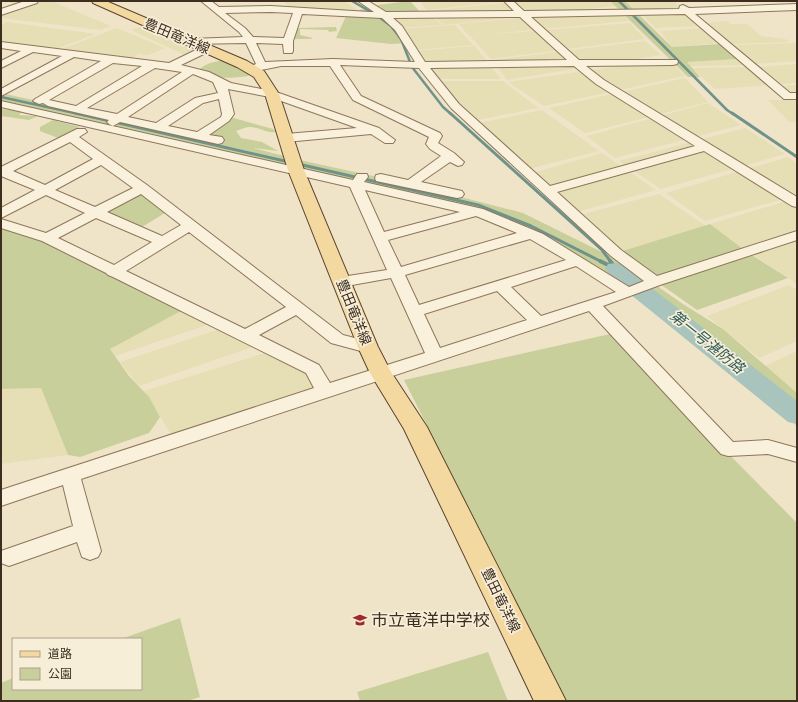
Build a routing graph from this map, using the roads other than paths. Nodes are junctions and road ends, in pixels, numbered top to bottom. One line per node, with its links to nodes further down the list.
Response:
1 (34, 1): 14 (street)
2 (97, 1): 21 (main road, 豊田竜洋線)
3 (205, 1): 11 (street)
4 (278, 1): 10 (street)
5 (362, 1): 15 (street)
6 (508, 1): 16 (street)
7 (516, 1): 16 (street)
8 (675, 1): 13 (street)
9 (793, 5): 13 (street); 17 (street)
10 (287, 9): 11 (street); 12 (street)
11 (217, 10): 18 (street)
12 (298, 10): 15 (street); 19 (street)
13 (687, 11): 16 (street); 39 (street)
14 (1, 12)
15 (384, 14): 16 (street); 31 (street)
16 (526, 14): 28 (street)
17 (797, 19)
18 (250, 40): 19 (street); 21 (street); 33 (street)
19 (288, 41): 27 (street)
20 (1, 45): 22 (street)
21 (199, 46): 32 (street); 33 (main road, 豊田竜洋線)
22 (32, 49): 23 (street); 30 (street)
23 (73, 54): 24 (street); 36 (street)
24 (112, 59): 29 (street); 40 (street)
25 (333, 62): 27 (street); 31 (street); 44 (street)
26 (673, 62): 28 (street)
27 (287, 63): 33 (street)
28 (580, 63): 31 (street); 52 (street); 62 (street)
29 (152, 64): 32 (street); 42 (street)
30 (1, 65)
31 (422, 65): 60 (street)
32 (170, 67): 34 (street)
33 (256, 67): 37 (main road, 豊田竜洋線)
34 (190, 71): 35 (street); 43 (street)
35 (220, 82): 37 (street); 38 (street)
36 (1, 93): 40 (street)
37 (272, 94): 47 (street); 53 (main road, 豊田竜洋線)
38 (223, 95): 46 (street); 48 (street)
39 (797, 96)
40 (39, 101): 42 (street)
41 (1, 104): 45 (street)
42 (78, 110): 43 (street)
43 (119, 119): 45 (street); 46 (street)
44 (412, 125): 47 (street); 57 (street)
45 (99, 126): 49 (street); 53 (street)
46 (158, 127): 48 (street)
47 (375, 131): 50 (street); 53 (street)
48 (198, 136): 51 (street)
49 (71, 137): 54 (street); 55 (street)
50 (389, 140)
51 (227, 143)
52 (705, 147): 60 (street); 63 (street)
53 (289, 156): 56 (street); 77 (main road, 豊田竜洋線)
54 (102, 159): 58 (street); 59 (street)
55 (2, 171): 59 (street)
56 (360, 179): 57 (street); 65 (street); 72 (street)
57 (410, 184): 61 (street)
58 (142, 188): 64 (street); 68 (street)
59 (46, 189): 64 (street); 66 (street)
60 (547, 191): 78 (street)
61 (457, 194)
62 (797, 196)
63 (797, 203)
64 (97, 212): 71 (street); 73 (street)
65 (478, 212): 69 (street); 72 (street)
66 (1, 214)
67 (1, 224): 71 (street)
68 (189, 226): 73 (street); 82 (street)
69 (531, 234): 74 (street); 76 (street)
70 (797, 235): 78 (street)
71 (47, 238): 75 (street)
72 (380, 238): 76 (street)
73 (163, 242): 75 (street)
74 (578, 261): 79 (street); 80 (street)
75 (113, 272): 85 (street)
76 (396, 273): 77 (street); 83 (street)
77 (341, 282): 86 (main road, 豊田竜洋線)
78 (654, 282): 80 (street)
79 (500, 285): 83 (street); 84 (street)
80 (628, 293): 81 (street)
81 (592, 304): 84 (street); 90 (street)
82 (296, 308): 85 (street); 86 (street)
83 (414, 312): 87 (street)
84 (538, 322): 87 (street)
85 (246, 336): 89 (street)
86 (368, 347): 88 (main road, 豊田竜洋線)
87 (435, 356): 88 (street)
88 (381, 373): 89 (street); 94 (main road, 豊田竜洋線)
89 (325, 391): 91 (street)
90 (797, 455)
91 (70, 475): 92 (street); 93 (street)
92 (1, 498)
93 (9, 557)
94 (550, 701)

